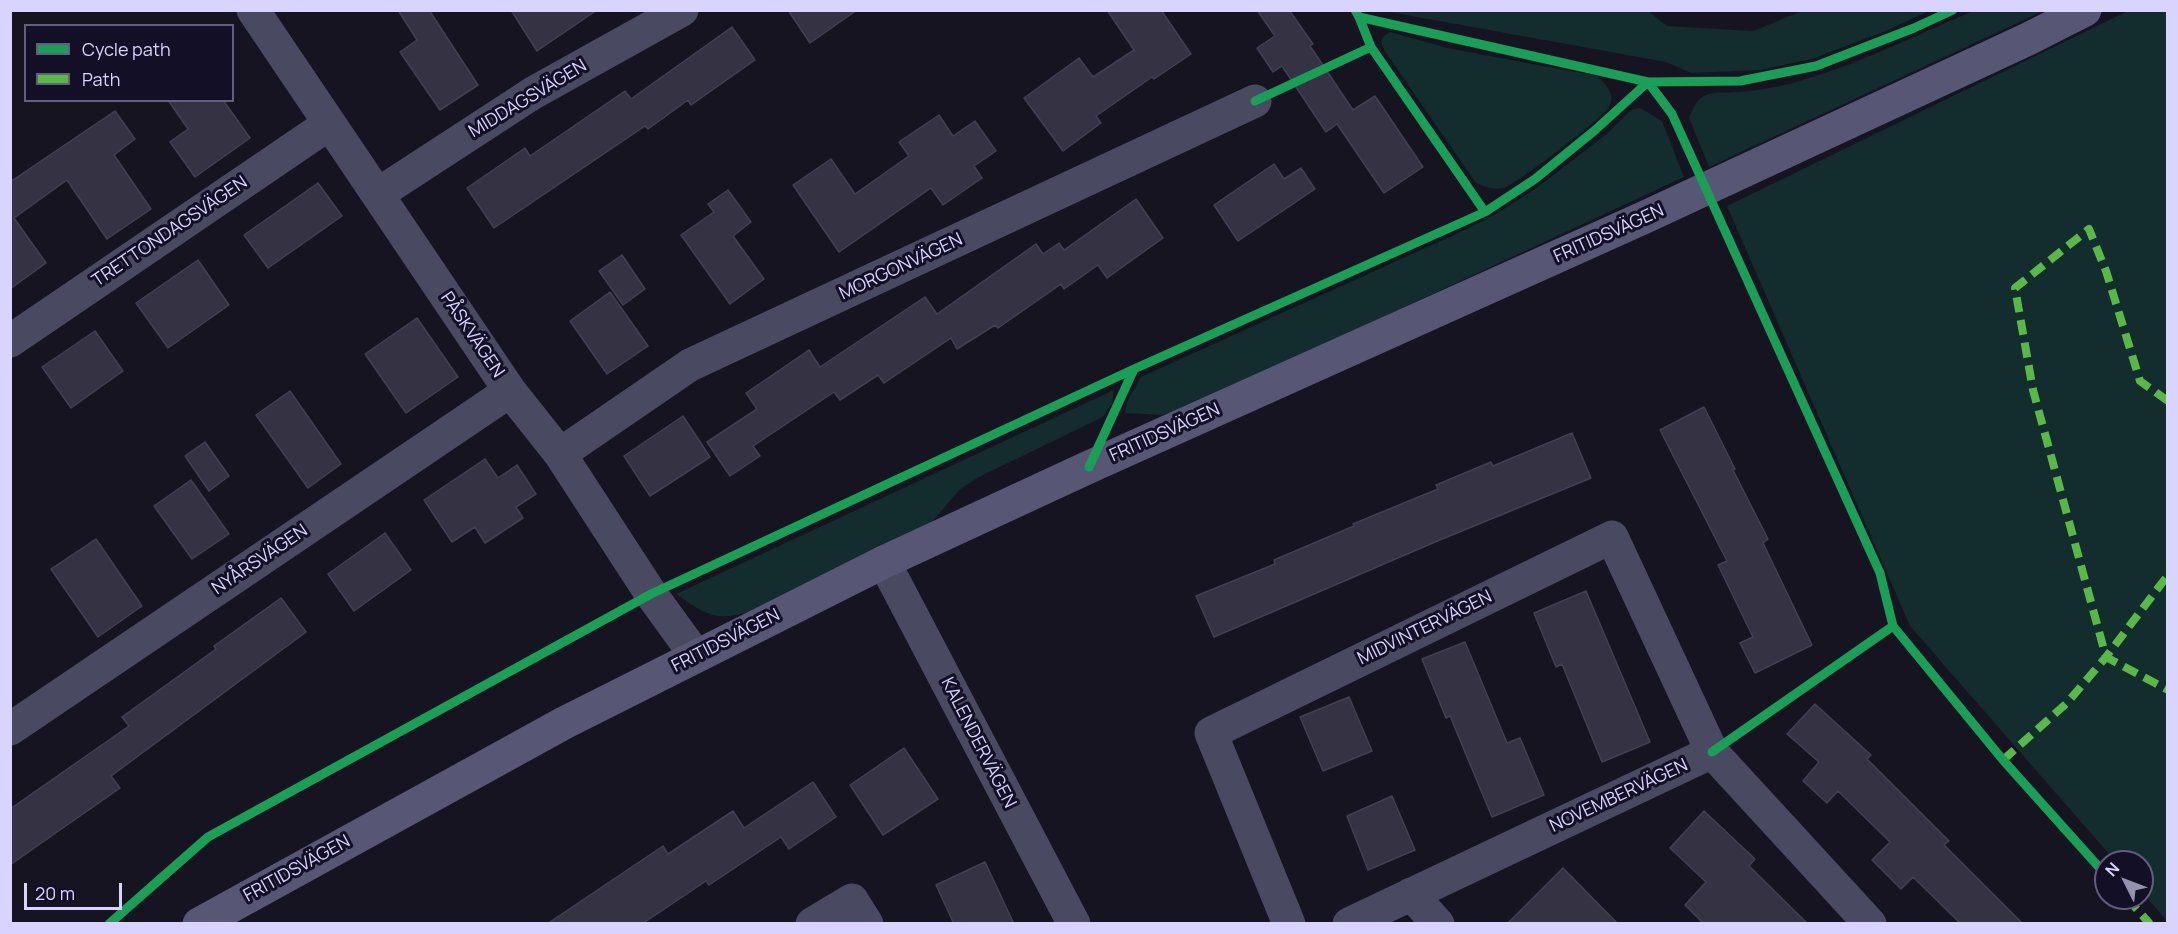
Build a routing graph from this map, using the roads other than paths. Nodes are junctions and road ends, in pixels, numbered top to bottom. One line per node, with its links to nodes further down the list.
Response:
1 (253, 10): 5 (street, PÅSKVÄGEN)
2 (681, 10): 6 (street, MIDDAGSVÄGEN)
3 (2085, 10): 10 (street, FRITIDSVÄGEN)
4 (1255, 101): 9 (street, MORGONVÄGEN)
5 (329, 124): 6 (street, PÅSKVÄGEN); 7 (street, TRETTONDAGSVÄGEN)
6 (378, 195): 8 (street, PÅSKVÄGEN)
7 (10, 340)
8 (510, 391): 9 (street, PÅSKVÄGEN); 12 (street, NYÅRSVÄGEN)
9 (560, 454): 11 (street, PÅSKVÄGEN)
10 (884, 562): 11 (street, FRITIDSVÄGEN); 18 (street, KALENDERVÄGEN)
11 (696, 656): 15 (street, FRITIDSVÄGEN)
12 (10, 729)
13 (1712, 752): 14 (street, NOVEMBERVÄGEN); 19 (street, MIDVINTERVÄGEN); 22 (street)
14 (1411, 894): 20 (street, NOVEMBERVÄGEN); 21 (street)
15 (199, 924)
16 (812, 924): 17 (street)
17 (867, 924)
18 (1074, 924)
19 (1289, 924)
20 (1349, 924)
21 (1438, 924)
22 (1870, 924)

